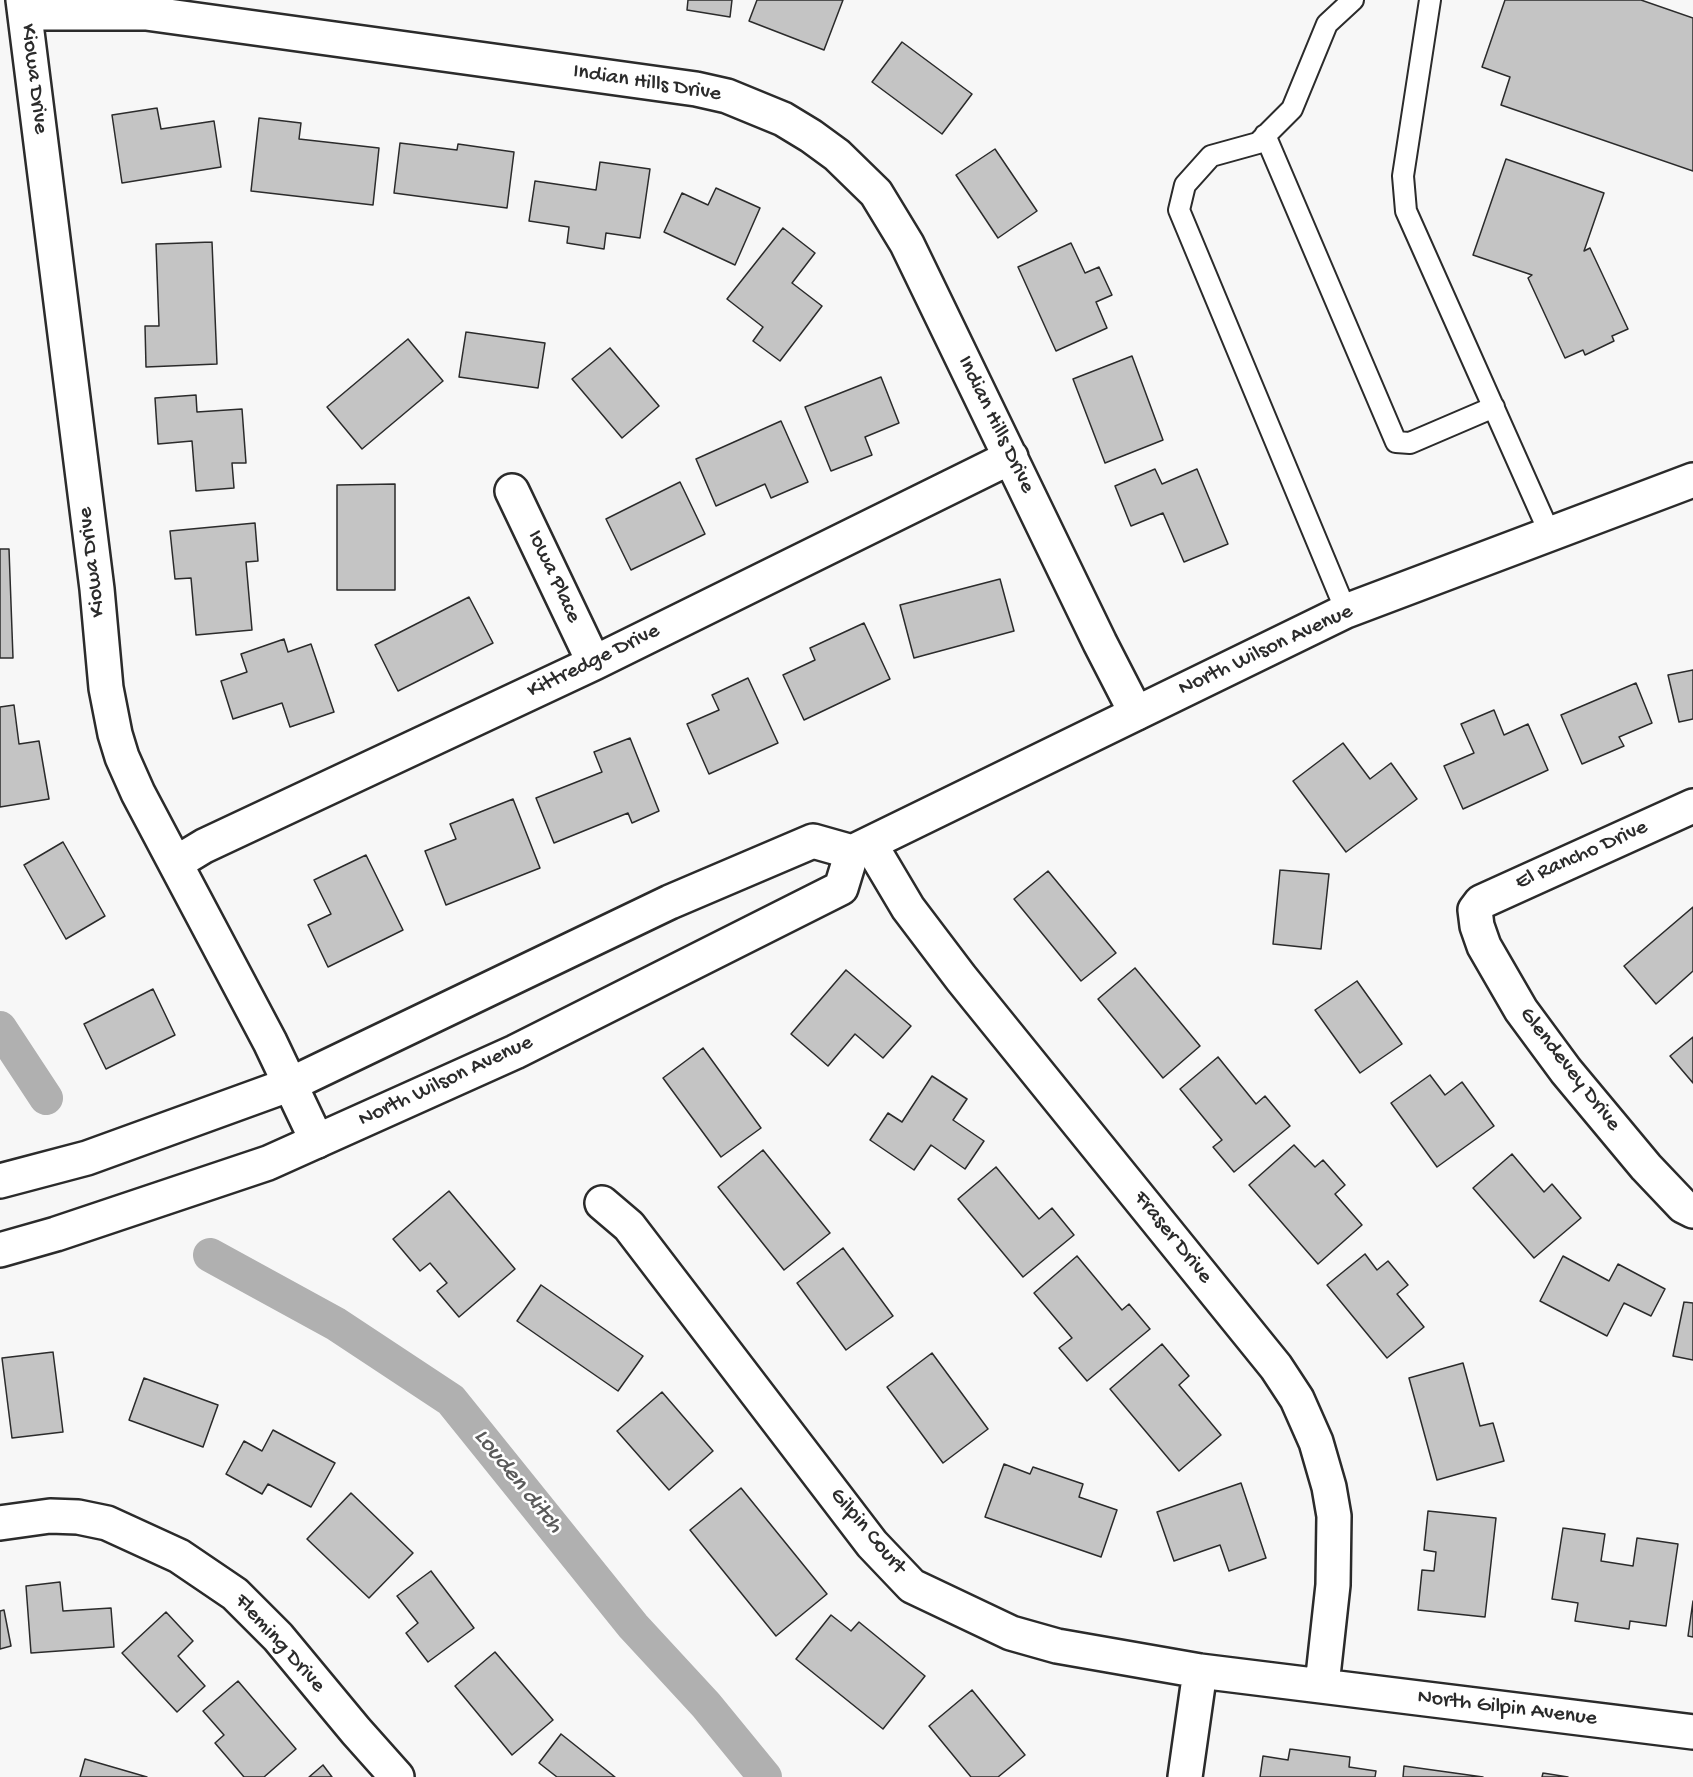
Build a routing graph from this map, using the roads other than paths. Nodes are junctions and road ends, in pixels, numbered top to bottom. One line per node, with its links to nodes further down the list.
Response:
1 (1353, 0): 4 (lane)
2 (1430, 0): 5 (lane)
3 (24, 7): 6 (street, Indian Hills Drive); 15 (street, Kiowa Drive)
4 (1265, 135): 5 (lane); 10 (lane)
5 (1494, 407): 9 (lane)
6 (1011, 457): 11 (street, Kittredge Drive); 12 (street, Indian Hills Drive)
7 (1693, 480): 9 (street, North Wilson Avenue)
8 (512, 491): 11 (street, Iowa Place)
9 (1550, 534): 10 (street, North Wilson Avenue)
10 (1346, 611): 12 (street, North Wilson Avenue)
11 (594, 663): 15 (street, Kittredge Drive)
12 (1136, 713): 14 (street, North Wilson Avenue)
13 (1693, 806): 16 (street, El Rancho Drive)
14 (861, 848): 17 (street); 18 (street, North Wilson Avenue); 25 (street, Fraser Drive)
15 (176, 862): 17 (street, Kiowa Drive)
16 (1474, 910): 21 (street, Glendevey Drive)
17 (291, 1084): 18 (street, Kiowa Drive); 19 (street)
18 (317, 1141): 22 (street, North Wilson Avenue)
19 (0, 1181)
20 (602, 1203): 24 (street, Gilpin Court)
21 (1693, 1211)
22 (0, 1250)
23 (0, 1523): 27 (street, Fleming Drive)
24 (1200, 1671): 25 (street, Gilpin Court); 28 (street)
25 (1322, 1685): 26 (street, North Gilpin Avenue)
26 (1693, 1732)
27 (397, 1777)
28 (1185, 1777)

